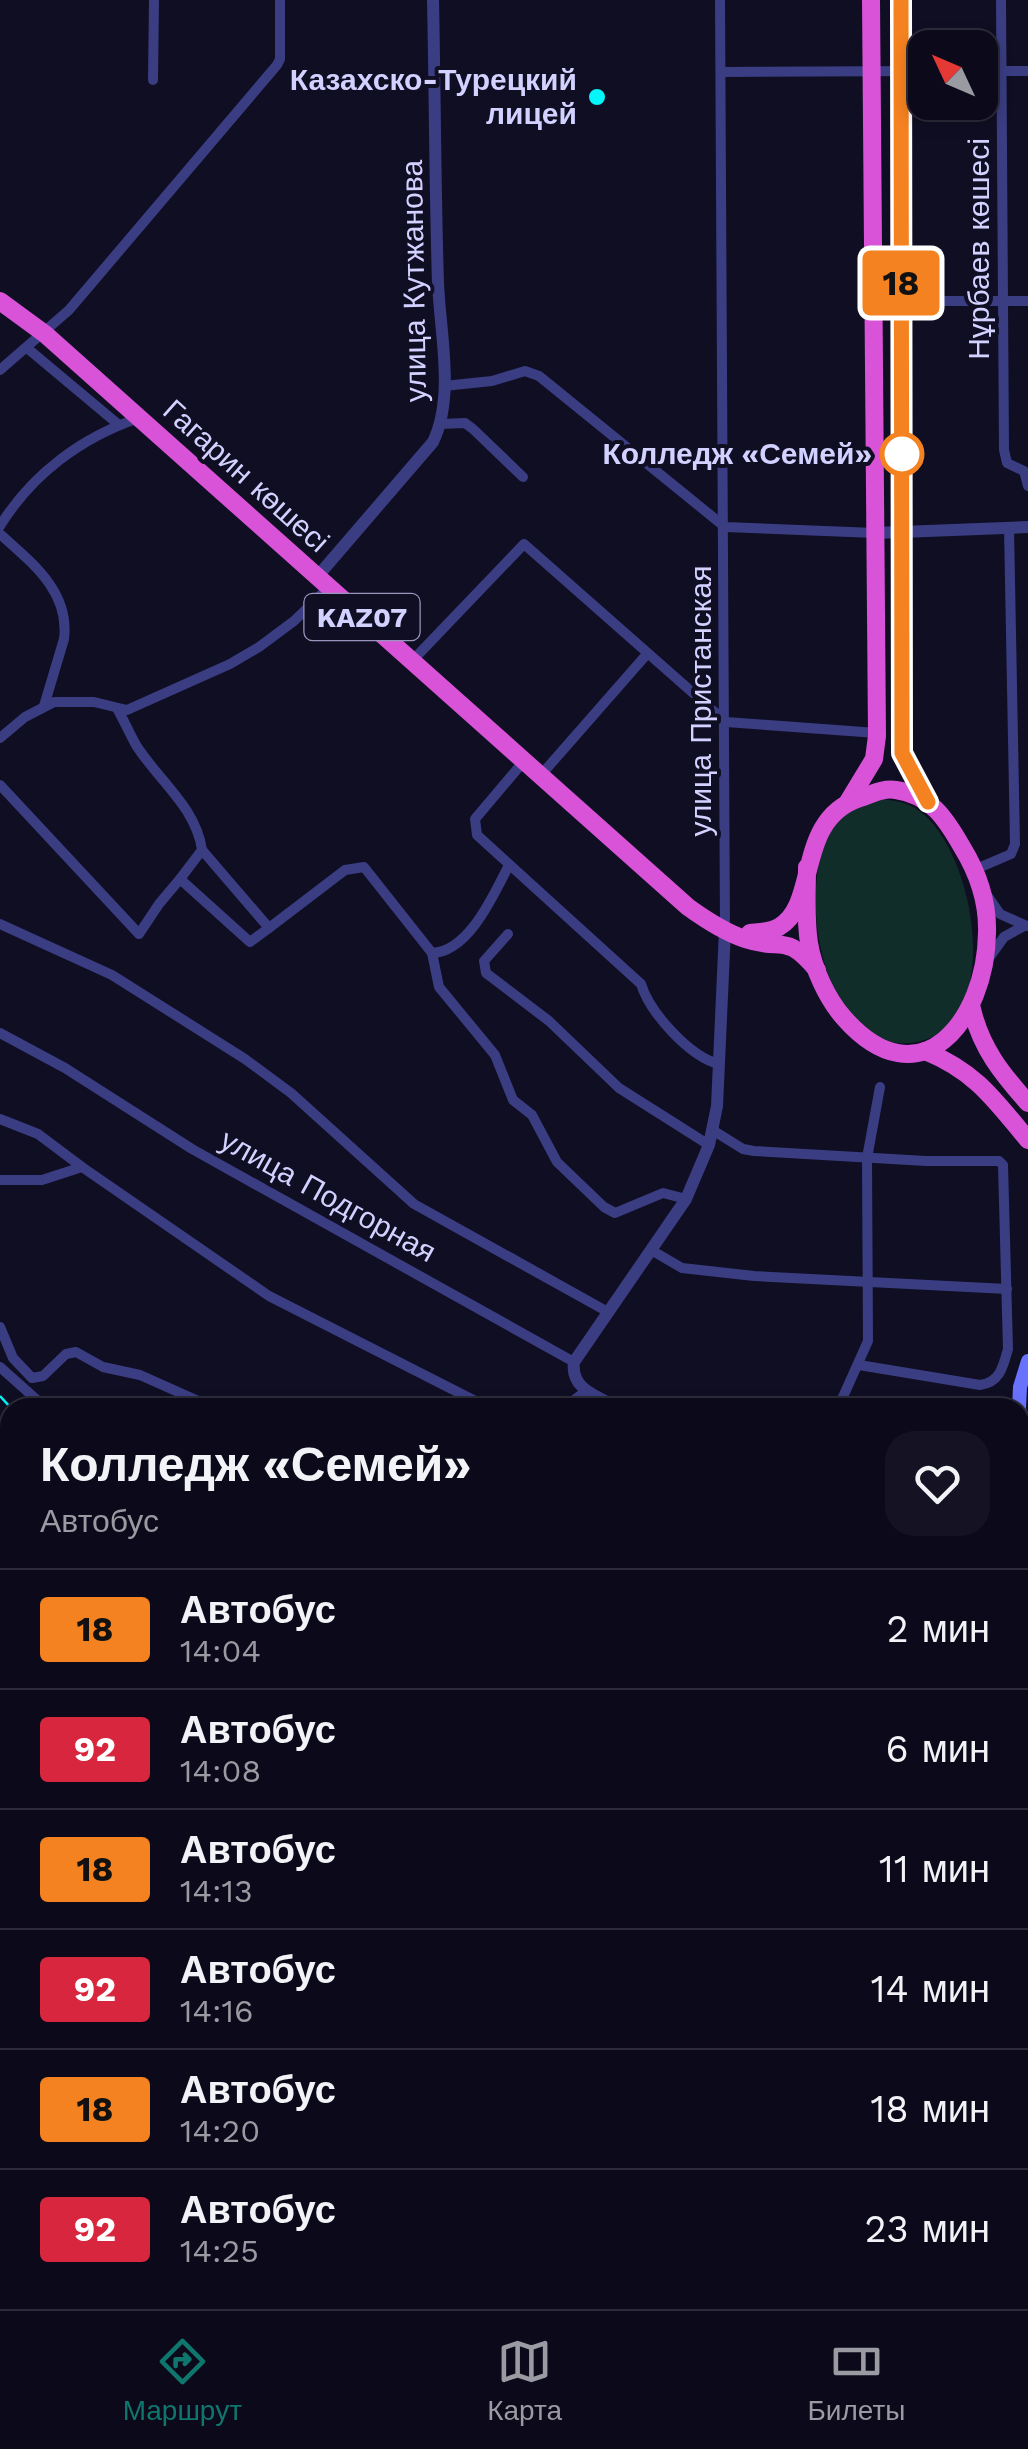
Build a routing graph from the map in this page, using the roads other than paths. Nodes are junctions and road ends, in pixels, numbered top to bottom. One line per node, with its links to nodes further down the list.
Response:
1 (154, 0): 15 (street)
2 (280, 0): 20 (street)
3 (433, 0): 23 (street, улица Кутжанова)
4 (720, 0): 11 (street, улица Пристанская)
5 (871, 0): 12 (highway)
6 (901, 0): 8 (highway)
7 (1001, 0): 14 (street, Нұрбаев көшесі)
8 (901, 71): 9 (street); 12 (street); 17 (highway)
9 (908, 71)
10 (1028, 71): 14 (street)
11 (721, 72): 12 (street); 30 (street, улица Пристанская)
12 (872, 72): 34 (highway)
13 (998, 72): 14 (street)
14 (1004, 72): 18 (street, Нұрбаев көшесі)
15 (153, 80)
16 (0, 301): 20 (highway, Гагарин көшесі / KAZ07)
17 (901, 301): 18 (street); 33 (highway)
18 (1005, 301): 19 (street); 28 (street, Нұрбаев көшесі)
19 (1028, 301)
20 (44, 334): 21 (street); 24 (highway, Гагарин көшесі / KAZ07)
21 (27, 348): 22 (street); 25 (street)
22 (0, 370)
23 (444, 386): 26 (street, улица Кутжанова); 30 (street)
24 (140, 418): 25 (street); 36 (highway, Гагарин көшесі / KAZ07)
25 (119, 424): 29 (street)
26 (441, 424): 27 (street); 36 (street, улица Кутжанова)
27 (523, 477)
28 (1028, 486)
29 (0, 526)
30 (725, 527): 34 (street); 41 (street, улица Пристанская)
31 (1028, 527): 32 (street)
32 (1009, 528): 33 (street); 42 (street)
33 (902, 530): 34 (street); 50 (highway)
34 (875, 533): 44 (highway)
35 (0, 534): 39 (street)
36 (323, 582): 38 (highway, Гагарин көшесі / KAZ07); 40 (street)
37 (647, 654): 38 (street); 41 (street); 47 (street)
38 (412, 661): 46 (highway, Гагарин көшесі / KAZ07)
39 (44, 706): 40 (street); 45 (street)
40 (118, 710): 51 (street)
41 (726, 722): 44 (street); 59 (street, улица Пристанская)
42 (1015, 726): 43 (street); 54 (street)
43 (1028, 727)
44 (877, 732): 49 (highway)
45 (0, 738)
46 (524, 761): 47 (highway, Гагарин көшесі / KAZ07); 52 (street)
47 (541, 775): 59 (highway, Гагарин көшесі / KAZ07)
48 (0, 786): 55 (street)
49 (848, 802): 50 (highway); 53 (highway, KAZ07)
50 (928, 802): 54 (highway)
51 (202, 850): 55 (street); 58 (street)
52 (510, 865): 61 (street); 67 (street)
53 (807, 867): 59 (highway, KAZ07); 62 (highway, KAZ07)
54 (979, 878): 57 (street); 63 (highway)
55 (180, 879): 58 (street)
56 (0, 924): 82 (street)
57 (1026, 926): 63 (street)
58 (269, 928): 61 (street)
59 (725, 930): 62 (highway, KAZ07); 67 (street, улица Пристанская)
60 (508, 934): 72 (street)
61 (432, 953): 78 (street)
62 (817, 970): 66 (highway, KAZ07)
63 (982, 973): 64 (highway)
64 (972, 1009): 66 (highway); 69 (highway)
65 (0, 1034): 85 (street, улица Подгорная)
66 (925, 1051): 70 (highway, KAZ07)
67 (719, 1064): 72 (street, улица Пристанская)
68 (880, 1087): 75 (street)
69 (1028, 1103)
70 (1002, 1109): 73 (highway, KAZ07); 74 (main road)
71 (0, 1119): 76 (street)
72 (712, 1138): 75 (street); 78 (street, улица Пристанская)
73 (1028, 1140)
74 (1028, 1151)
75 (867, 1158): 80 (street); 81 (street)
76 (82, 1167): 77 (street); 92 (street)
77 (0, 1180)
78 (686, 1199): 79 (street, улица Пристанская)
79 (650, 1250): 80 (street); 82 (street, улица Пристанская)
80 (868, 1282): 81 (street); 88 (street)
81 (1008, 1289): 88 (street)
82 (608, 1312): 85 (street, улица Пристанская)
83 (0, 1326): 87 (street)
84 (1028, 1361): 96 (main road)
85 (574, 1362): 89 (street)
86 (0, 1364): 87 (street); 90 (street)
87 (18, 1364): 91 (street)
88 (859, 1365): 95 (street)
89 (586, 1391): 93 (street); 94 (street)
90 (36, 1398)
91 (191, 1398)
92 (469, 1398)
93 (576, 1398)
94 (600, 1398)
95 (843, 1398)
96 (1020, 1398)

